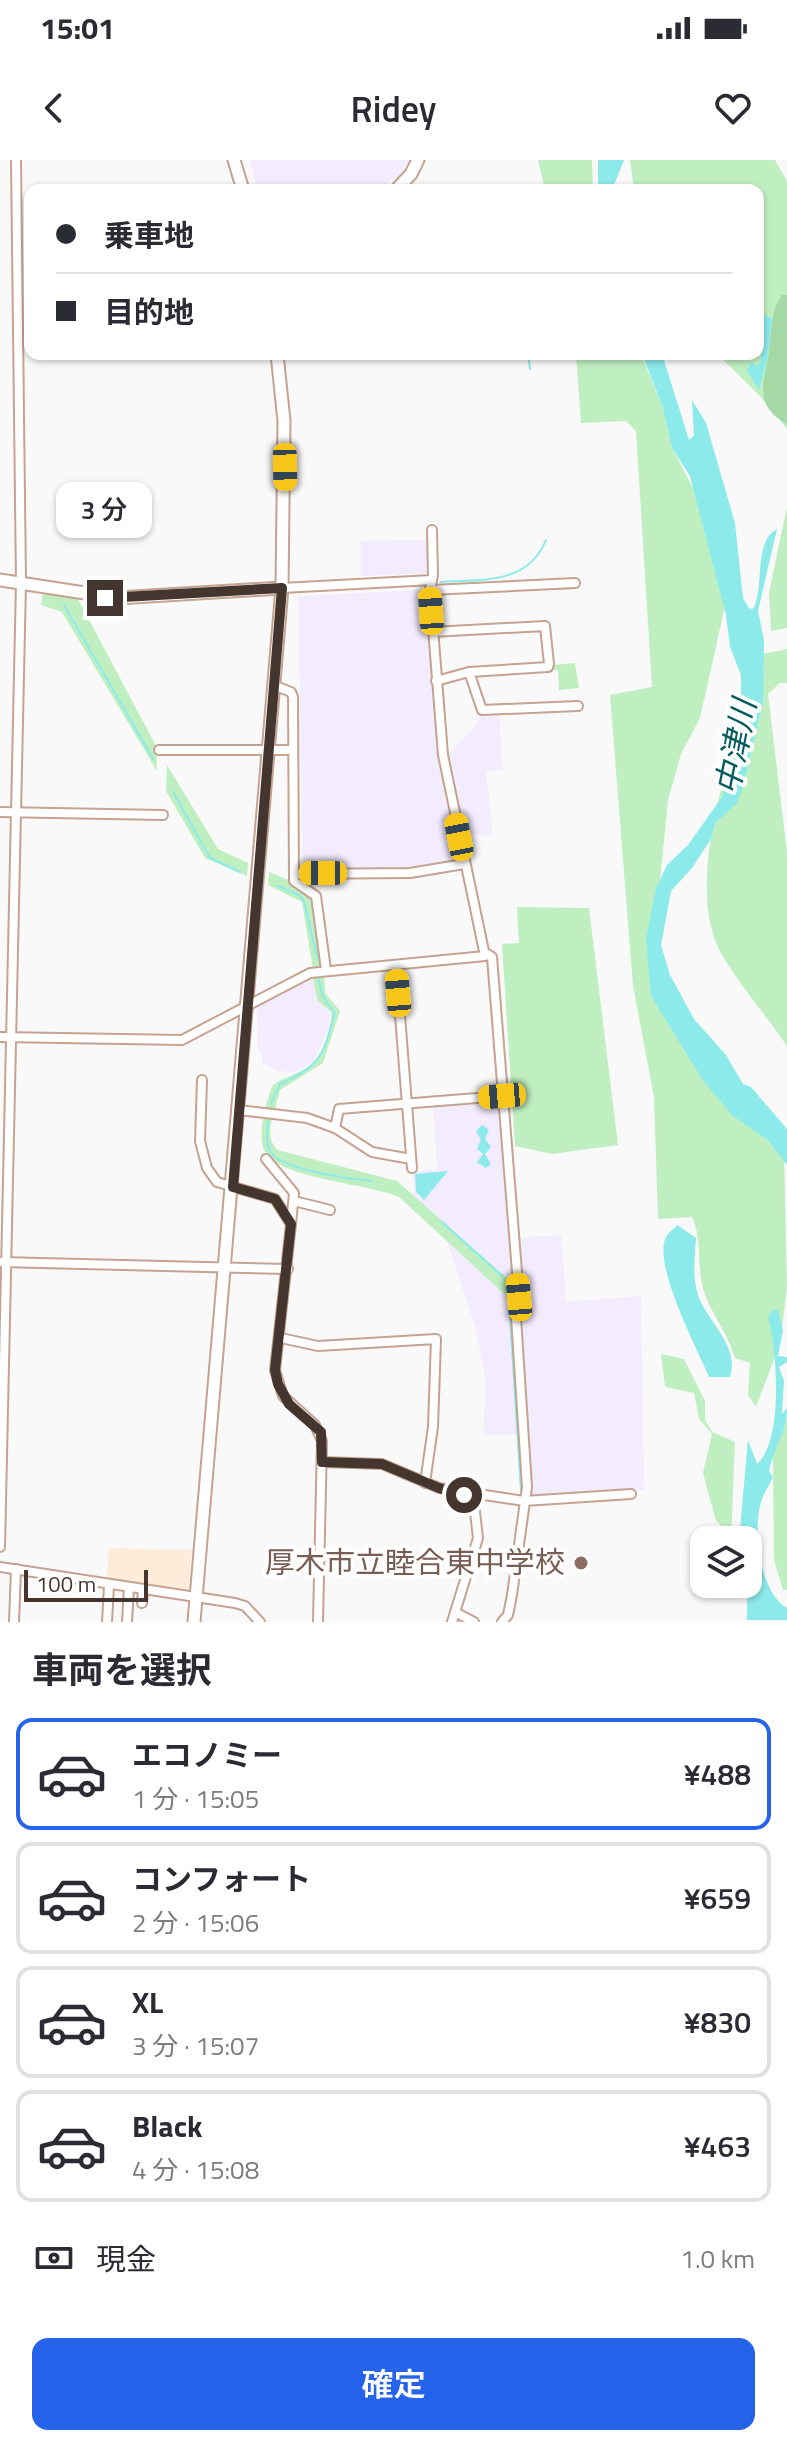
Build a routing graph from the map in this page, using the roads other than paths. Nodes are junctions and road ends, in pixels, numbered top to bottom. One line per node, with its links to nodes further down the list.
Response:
1 (16, 160): 10 (street)
2 (234, 160): 4 (street)
3 (418, 160): 5 (street)
4 (241, 184)
5 (400, 184)
6 (278, 360): 12 (street)
7 (432, 530): 9 (street)
8 (0, 580): 10 (street)
9 (432, 580): 12 (street); 13 (street)
10 (21, 583): 12 (street); 23 (street)
11 (575, 583): 13 (street)
12 (282, 588): 17 (street)
13 (430, 590): 14 (street)
14 (432, 632): 15 (street); 16 (street)
15 (469, 672): 16 (street); 18 (street)
16 (436, 681): 25 (street)
17 (273, 685): 20 (street); 21 (street)
18 (578, 706)
19 (159, 750): 20 (street)
20 (268, 750): 21 (street); 30 (street)
21 (293, 750): 26 (street)
22 (0, 812): 23 (street)
23 (15, 812): 24 (street); 32 (street)
24 (163, 815)
25 (464, 864): 26 (street); 27 (street)
26 (294, 874): 29 (street)
27 (487, 954): 28 (street); 34 (street)
28 (396, 965): 29 (street); 35 (street)
29 (326, 970): 30 (street)
30 (247, 1005): 32 (street); 36 (street)
31 (0, 1037): 32 (street)
32 (11, 1037): 43 (street)
33 (202, 1080): 39 (street)
34 (502, 1096): 35 (street); 51 (street)
35 (407, 1104): 37 (street); 37 (street)
36 (239, 1110): 37 (street); 39 (street)
37 (335, 1128)
38 (266, 1159): 40 (street)
39 (233, 1187): 42 (street); 44 (street)
40 (294, 1201): 41 (street); 42 (street)
41 (330, 1210)
42 (291, 1224): 45 (street)
43 (4, 1262): 44 (street); 52 (street)
44 (226, 1267): 45 (street); 58 (street)
45 (288, 1269): 46 (street)
46 (281, 1338): 47 (street); 48 (street)
47 (322, 1462): 48 (street); 67 (street)
48 (425, 1483): 50 (street)
49 (631, 1494): 51 (street)
50 (473, 1495): 51 (street); 60 (street)
51 (524, 1501): 70 (street)
52 (0, 1547)
53 (0, 1567): 54 (street)
54 (16, 1569): 55 (street); 62 (street)
55 (109, 1585): 56 (street); 63 (street)
56 (129, 1587): 57 (street); 64 (street)
57 (143, 1589): 58 (street); 59 (street)
58 (196, 1597): 61 (street); 65 (street)
59 (142, 1603)
60 (455, 1612): 68 (street); 69 (street)
61 (250, 1618): 66 (street)
62 (14, 1622)
63 (107, 1622)
64 (127, 1622)
65 (194, 1622)
66 (260, 1622)
67 (318, 1622)
68 (452, 1622)
69 (474, 1622)
70 (502, 1622)

